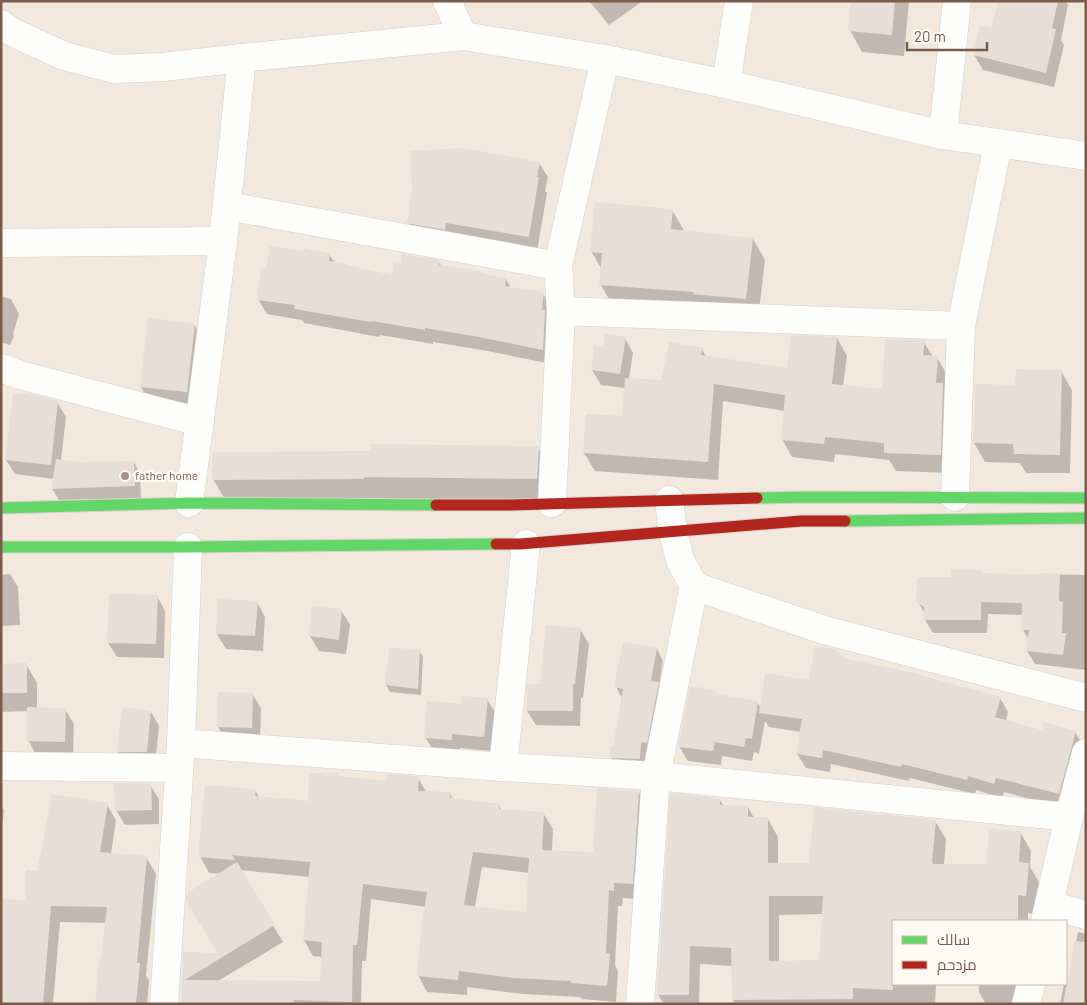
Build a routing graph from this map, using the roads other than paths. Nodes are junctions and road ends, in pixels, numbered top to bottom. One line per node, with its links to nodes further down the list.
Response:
1 (447, 1): 5 (street)
2 (739, 1): 8 (street)
3 (958, 1): 9 (street)
4 (1, 24): 6 (street)
5 (463, 36): 6 (street); 7 (street)
6 (242, 58): 12 (street)
7 (605, 59): 8 (street); 15 (street)
8 (726, 84): 9 (street)
9 (943, 135): 10 (street)
10 (998, 144): 11 (street); 17 (street)
11 (1086, 156)
12 (227, 206): 13 (street); 15 (street)
13 (223, 241): 14 (street); 19 (street)
14 (1, 243)
15 (558, 266): 16 (street)
16 (561, 311): 17 (street); 24 (street)
17 (961, 326): 20 (street)
18 (1, 368): 19 (street)
19 (200, 422): 23 (street)
20 (955, 497): 21 (highway); 22 (highway)
21 (1086, 498)
22 (670, 500): 24 (highway); 27 (street)
23 (189, 503): 24 (highway); 25 (highway)
24 (552, 503)
25 (1, 508)
26 (1086, 518): 27 (highway)
27 (673, 532): 28 (highway); 31 (street)
28 (526, 544): 30 (highway); 36 (street)
29 (1, 547): 30 (highway)
30 (188, 548): 34 (street)
31 (694, 586): 32 (street); 37 (street)
32 (1086, 698)
33 (1086, 753): 38 (street)
34 (180, 756): 35 (street); 36 (street); 42 (street)
35 (1, 766)
36 (503, 767): 37 (street)
37 (656, 776): 38 (street); 43 (street)
38 (1069, 817): 39 (street)
39 (1047, 913): 40 (street)
40 (1086, 915)
41 (1031, 985): 44 (street)
42 (164, 1004)
43 (640, 1004)
44 (1026, 1004)

